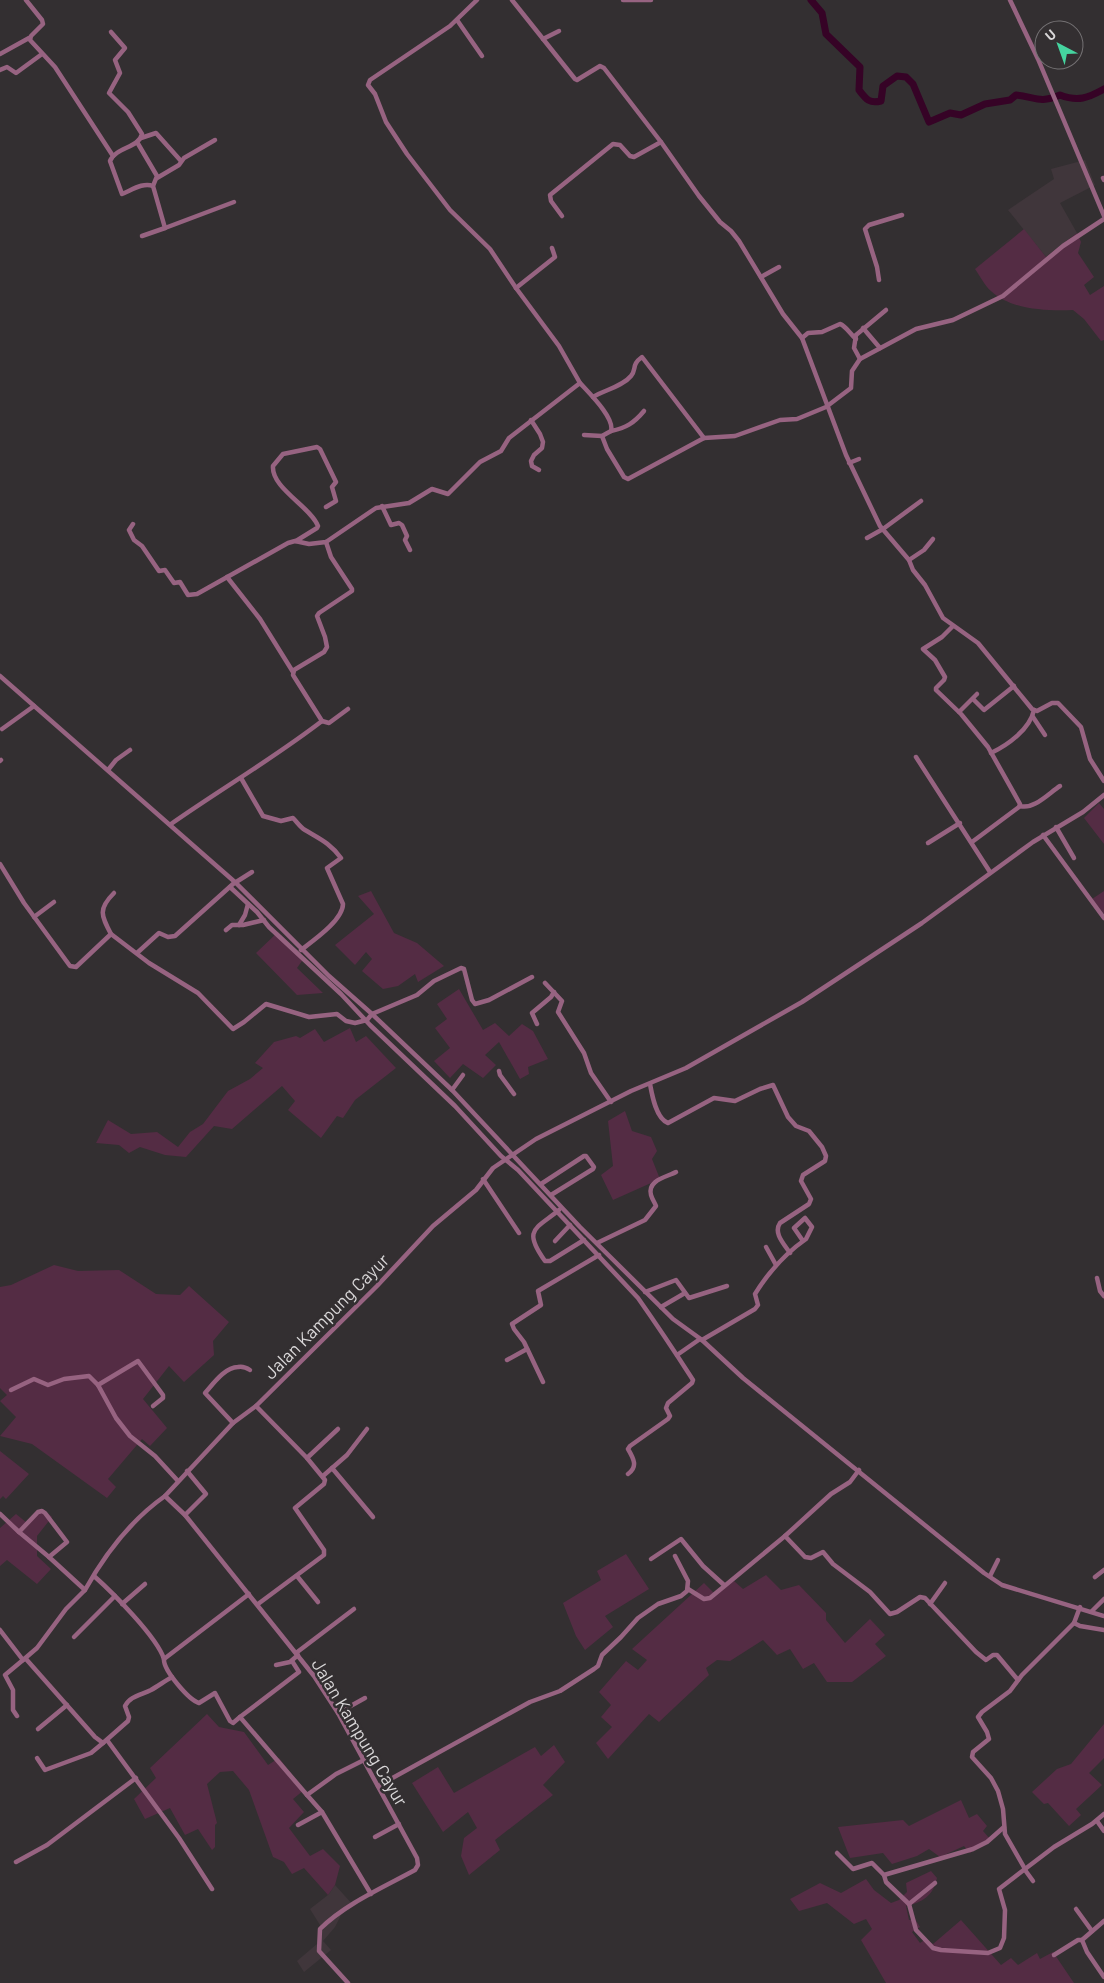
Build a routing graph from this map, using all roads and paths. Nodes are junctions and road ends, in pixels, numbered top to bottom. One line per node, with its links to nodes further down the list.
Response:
1 (26, 0): 10 (street)
2 (477, 0): 7 (street)
3 (512, 0): 11 (street)
4 (624, 0): 5 (street)
5 (651, 0)
6 (1010, 0): 24 (street)
7 (457, 20): 14 (street); 34 (street)
8 (558, 31): 11 (street)
9 (110, 32): 16 (street)
10 (30, 38): 12 (street); 13 (street)
11 (543, 39): 18 (street)
12 (0, 54)
13 (42, 54): 15 (street); 19 (street)
14 (482, 56)
15 (0, 70)
16 (139, 140): 19 (street); 20 (street); 21 (street)
17 (215, 140): 20 (street)
18 (661, 142): 26 (street); 32 (street)
19 (113, 156): 22 (street)
20 (181, 161): 21 (street)
21 (157, 178): 22 (street)
22 (154, 186): 28 (street)
23 (234, 202): 28 (street)
24 (1102, 205): 27 (street)
25 (902, 215): 33 (street)
26 (562, 216)
27 (1104, 218): 39 (street)
28 (165, 228): 29 (street)
29 (142, 236)
30 (552, 248): 34 (street)
31 (779, 267): 32 (street)
32 (762, 277): 37 (street)
33 (879, 280)
34 (516, 288): 41 (street)
35 (886, 310): 36 (street)
36 (863, 328): 38 (street); 39 (street)
37 (802, 338): 38 (street); 43 (street)
38 (856, 338): 40 (street)
39 (880, 348): 40 (street)
40 (860, 359): 43 (street)
41 (580, 383): 42 (street); 45 (street)
42 (593, 397): 46 (street); 49 (street)
43 (826, 407): 49 (street); 51 (street)
44 (644, 411): 46 (street)
45 (532, 420): 52 (street); 54 (street)
46 (611, 431): 48 (street)
47 (584, 435): 48 (street)
48 (602, 436): 49 (street)
49 (704, 438)
50 (859, 460): 51 (street)
51 (849, 463): 57 (street)
52 (539, 470)
53 (921, 501): 57 (street)
54 (382, 506): 61 (street); 62 (street)
55 (326, 507): 60 (street)
56 (133, 524): 64 (street)
57 (883, 529): 58 (street); 63 (street)
58 (867, 538)
59 (933, 540): 63 (street)
60 (296, 541): 61 (street); 64 (street)
61 (326, 542): 66 (street)
62 (410, 550)
63 (909, 560): 65 (street)
64 (228, 577): 66 (street)
65 (953, 626): 68 (street); 74 (street)
66 (293, 672): 76 (street)
67 (0, 676): 71 (street)
68 (1014, 686): 70 (street); 73 (street)
69 (977, 694): 70 (street)
70 (973, 699): 74 (street)
71 (34, 706): 77 (street); 82 (street)
72 (348, 709): 76 (street)
73 (1034, 710): 75 (street); 84 (street)
74 (959, 712): 80 (street)
75 (1033, 717): 78 (street); 80 (street)
76 (322, 720): 83 (street)
77 (2, 729)
78 (1045, 735)
79 (130, 750): 82 (street)
80 (991, 753): 87 (street)
81 (916, 757): 88 (street)
82 (108, 770): 89 (street)
83 (241, 778): 89 (street); 109 (street)
84 (1104, 781)
85 (1060, 786): 87 (street)
86 (1104, 795): 90 (street, Jalan Kampung Cayur)
87 (1020, 806): 92 (street)
88 (960, 823): 92 (street); 93 (street)
89 (171, 824): 98 (street)
90 (1056, 827): 91 (street, Jalan Kampung Cayur); 94 (street)
91 (1043, 835): 97 (street, Jalan Kampung Cayur); 104 (street)
92 (972, 842): 97 (street)
93 (928, 843)
94 (1074, 858)
95 (0, 864): 103 (street)
96 (252, 872): 98 (street)
97 (990, 872): 119 (street, Jalan Kampung Cayur)
98 (233, 885): 101 (street); 102 (street); 110 (street)
99 (114, 893): 108 (street)
100 (54, 902): 103 (street)
101 (248, 904): 105 (street); 106 (street)
102 (269, 915): 105 (street); 109 (street)
103 (34, 918): 108 (street)
104 (1104, 918)
105 (264, 920): 106 (street); 115 (street)
106 (239, 925): 107 (street)
107 (226, 930)
108 (110, 934): 110 (street)
109 (301, 950): 114 (street)
110 (136, 953): 115 (street)
111 (532, 977): 114 (street)
112 (545, 983): 113 (street)
113 (554, 992): 116 (street); 122 (street)
114 (372, 1014): 115 (street); 120 (street)
115 (367, 1020): 123 (street)
116 (537, 1024)
117 (499, 1072): 121 (street)
118 (463, 1075): 120 (street)
119 (650, 1084): 122 (street, Jalan Kampung Cayur); 137 (street)
120 (452, 1090): 123 (street)
121 (514, 1094)
122 (611, 1102): 123 (street, Jalan Kampung Cayur)
123 (510, 1158): 125 (street, Jalan Kampung Cayur); 126 (street); 129 (street)
124 (676, 1172): 135 (street)
125 (483, 1179): 131 (street); 155 (street, Jalan Kampung Cayur)
126 (541, 1184): 127 (street); 127 (street)
127 (551, 1195): 128 (street)
128 (562, 1207): 129 (street); 135 (street)
129 (557, 1212): 130 (street); 132 (street)
130 (570, 1225): 132 (street); 133 (street)
131 (519, 1233)
132 (584, 1240): 138 (street)
133 (555, 1241)
134 (803, 1241): 134 (street); 137 (street)
135 (597, 1243): 142 (street)
136 (766, 1247): 139 (street)
137 (790, 1253): 139 (street)
138 (599, 1255): 147 (street); 148 (street)
139 (776, 1266): 146 (street)
140 (1097, 1278): 144 (street)
141 (727, 1286): 143 (street)
142 (645, 1292): 143 (street); 145 (street)
143 (684, 1293): 145 (street)
144 (1104, 1296)
145 (661, 1307): 146 (street)
146 (701, 1340): 148 (street); 162 (street)
147 (528, 1349): 149 (street); 151 (street)
148 (677, 1355): 163 (street)
149 (507, 1360)
150 (250, 1370): 156 (street)
151 (544, 1382)
152 (98, 1385): 153 (street); 154 (street); 165 (street)
153 (11, 1390)
154 (153, 1406)
155 (256, 1406): 156 (street, Jalan Kampung Cayur); 159 (street)
156 (233, 1423): 161 (street, Jalan Kampung Cayur)
157 (338, 1429): 159 (street)
158 (367, 1429): 160 (street)
159 (307, 1458): 164 (street)
160 (332, 1468): 164 (street); 169 (street)
161 (187, 1471): 165 (street, Jalan Kampung Cayur); 168 (street)
162 (856, 1473): 171 (street); 179 (street)
163 (628, 1474)
164 (323, 1476): 178 (street)
165 (178, 1481): 166 (street, Jalan Kampung Cayur)
166 (165, 1496): 168 (street, Jalan Kampung Cayur); 177 (street, Jalan Kampung Cayur)
167 (0, 1514): 170 (street)
168 (184, 1515): 186 (street, Jalan Kampung Cayur)
169 (373, 1517)
170 (19, 1532): 173 (street); 173 (street)
171 (785, 1536): 183 (street); 192 (street)
172 (675, 1556): 184 (street)
173 (49, 1557): 185 (street)
174 (651, 1560): 183 (street)
175 (998, 1560): 179 (street)
176 (1104, 1570): 180 (street)
177 (94, 1576): 185 (street, Jalan Kampung Cayur); 187 (street)
178 (297, 1576): 189 (street); 191 (street)
179 (990, 1576): 194 (street)
180 (1095, 1577)
181 (945, 1583): 192 (street)
182 (145, 1584): 190 (street)
183 (724, 1585): 184 (street)
184 (688, 1589): 220 (street)
185 (85, 1590): 203 (street, Jalan Kampung Cayur)
186 (249, 1594): 191 (street, Jalan Kampung Cayur); 202 (street)
187 (115, 1596): 190 (street); 200 (street)
188 (1104, 1598): 195 (street)
189 (318, 1602)
190 (122, 1604): 202 (street)
191 (258, 1604): 201 (street, Jalan Kampung Cayur)
192 (930, 1604): 209 (street)
193 (354, 1609): 201 (street)
194 (1079, 1609): 195 (street); 197 (street)
195 (1092, 1611): 196 (street)
196 (1104, 1616)
197 (1074, 1623): 199 (street); 209 (street)
198 (0, 1630): 203 (street)
199 (1104, 1630)
200 (74, 1637)
201 (297, 1654): 204 (street); 212 (street, Jalan Kampung Cayur)
202 (164, 1659): 207 (street)
203 (24, 1660): 206 (street); 211 (street)
204 (292, 1660): 205 (street); 214 (street)
205 (276, 1665)
206 (6, 1675): 208 (street); 213 (street)
207 (172, 1677): 214 (street); 216 (street)
208 (0, 1678)
209 (1018, 1680): 227 (street)
210 (365, 1698): 212 (street)
211 (67, 1705): 215 (street); 216 (street)
212 (338, 1714): 218 (street, Jalan Kampung Cayur)
213 (17, 1716)
214 (240, 1717): 221 (street)
215 (38, 1729)
216 (105, 1741): 217 (street); 219 (street)
217 (36, 1758)
218 (364, 1760): 220 (street, Jalan Kampung Cayur); 221 (street)
219 (136, 1778): 231 (street); 236 (street)
220 (378, 1786): 225 (street, Jalan Kampung Cayur)
221 (307, 1795): 222 (street)
222 (322, 1812): 226 (street); 237 (street)
223 (1104, 1814): 224 (street)
224 (1097, 1821): 228 (street); 232 (street)
225 (398, 1824): 229 (street); 237 (street, Jalan Kampung Cayur)
226 (298, 1825)
227 (1004, 1827): 232 (street); 233 (street)
228 (1104, 1831)
229 (375, 1837)
230 (837, 1853): 233 (street)
231 (16, 1862)
232 (1025, 1869): 234 (street); 238 (street)
233 (884, 1876): 238 (street)
234 (1033, 1882)
235 (935, 1883): 238 (street)
236 (212, 1890)
237 (371, 1894): 245 (street)
238 (909, 1904)
239 (1076, 1909): 241 (street)
240 (1104, 1921): 241 (street)
241 (1092, 1931): 242 (street)
242 (1082, 1940): 243 (street); 244 (street)
243 (1054, 1955)
244 (1104, 1977)
245 (348, 1983)

